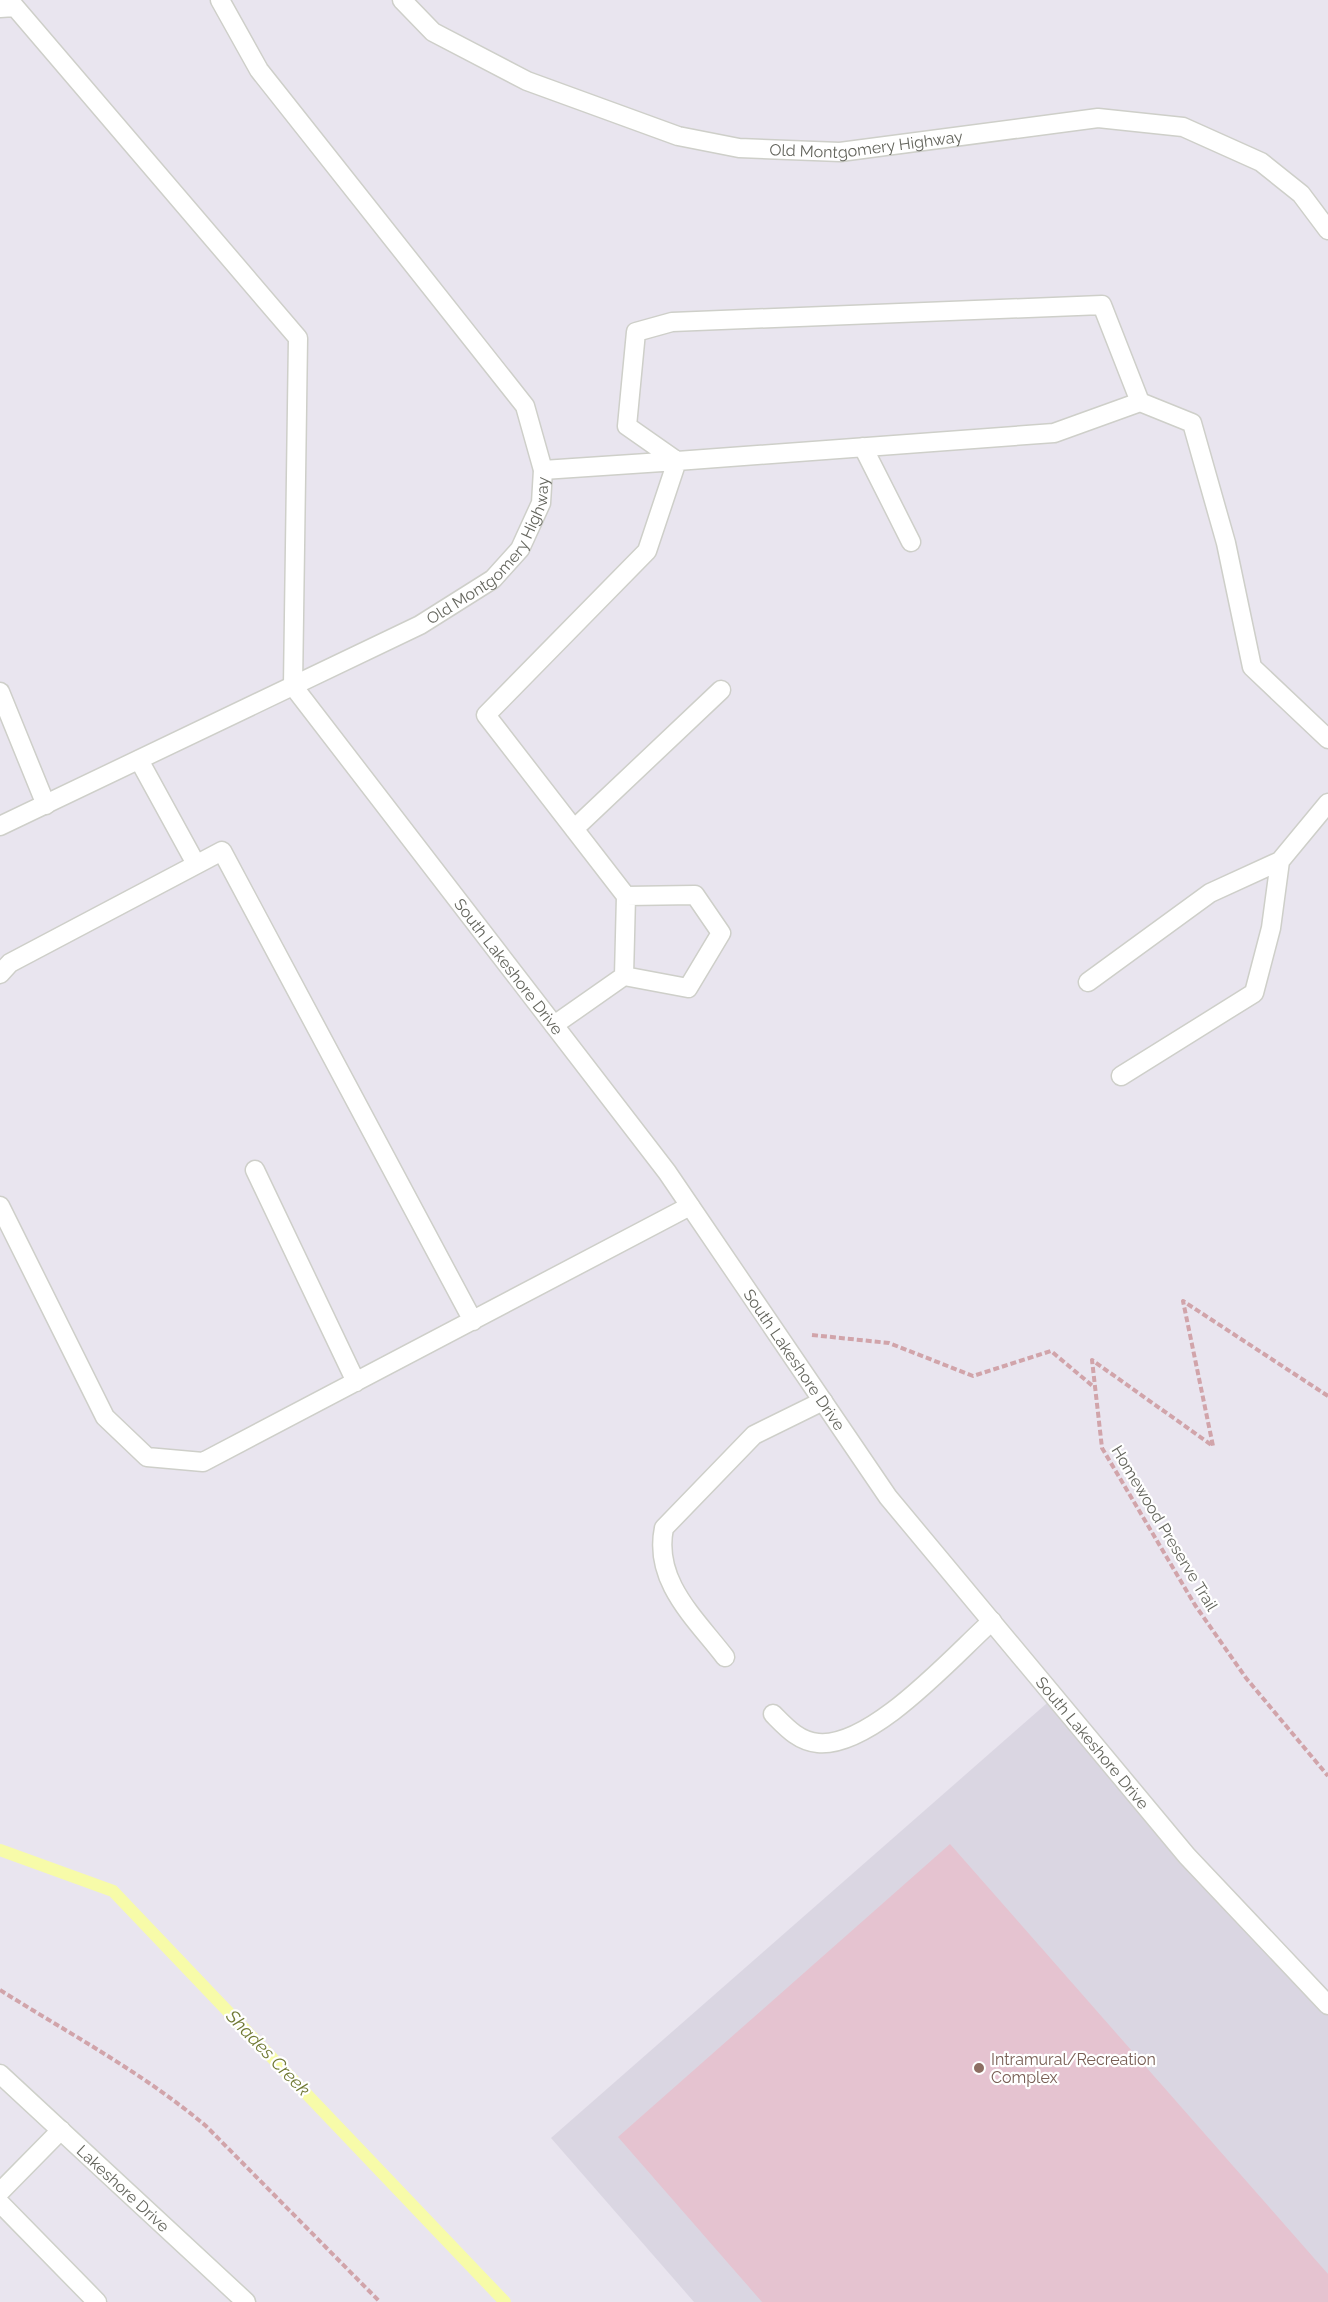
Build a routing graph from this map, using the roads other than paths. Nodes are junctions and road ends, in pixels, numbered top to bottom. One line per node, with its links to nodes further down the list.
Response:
1 (220, 0): 8 (street, Old Montgomery Highway)
2 (402, 0): 4 (street, Old Montgomery Highway)
3 (0, 8): 10 (street)
4 (1328, 230)
5 (1140, 402): 6 (street); 7 (street); 13 (street)
6 (863, 447): 7 (street); 9 (street)
7 (677, 462): 8 (street); 18 (street)
8 (543, 470): 10 (street, Old Montgomery Highway)
9 (911, 542)
10 (293, 686): 14 (street, Old Montgomery Highway); 25 (street, South Lakeshore Drive)
11 (721, 690): 18 (street)
12 (0, 692): 16 (street)
13 (1328, 739)
14 (139, 760): 16 (street, Old Montgomery Highway); 20 (street)
15 (1328, 802): 19 (street)
16 (46, 805): 17 (street, Old Montgomery Highway)
17 (0, 826)
18 (574, 829): 21 (street)
19 (1280, 861): 24 (street); 26 (street)
20 (196, 864): 22 (street); 30 (street)
21 (626, 896): 23 (street); 23 (street)
22 (0, 974)
23 (624, 976): 25 (street)
24 (1088, 982)
25 (554, 1025): 29 (street, South Lakeshore Drive)
26 (1121, 1076)
27 (255, 1170): 31 (street)
28 (0, 1206): 31 (street)
29 (690, 1206): 30 (street); 32 (street, South Lakeshore Drive)
30 (473, 1321): 31 (street)
31 (356, 1382)
32 (823, 1401): 33 (street, South Lakeshore Drive); 34 (street)
33 (992, 1621): 35 (street); 36 (street, South Lakeshore Drive)
34 (725, 1657)
35 (773, 1714)
36 (1328, 2005)
37 (0, 2074): 38 (street, Lakeshore Drive)
38 (61, 2130): 39 (street); 42 (street, Lakeshore Drive)
39 (0, 2192)
40 (0, 2203): 41 (street)
41 (97, 2302)
42 (246, 2302)

